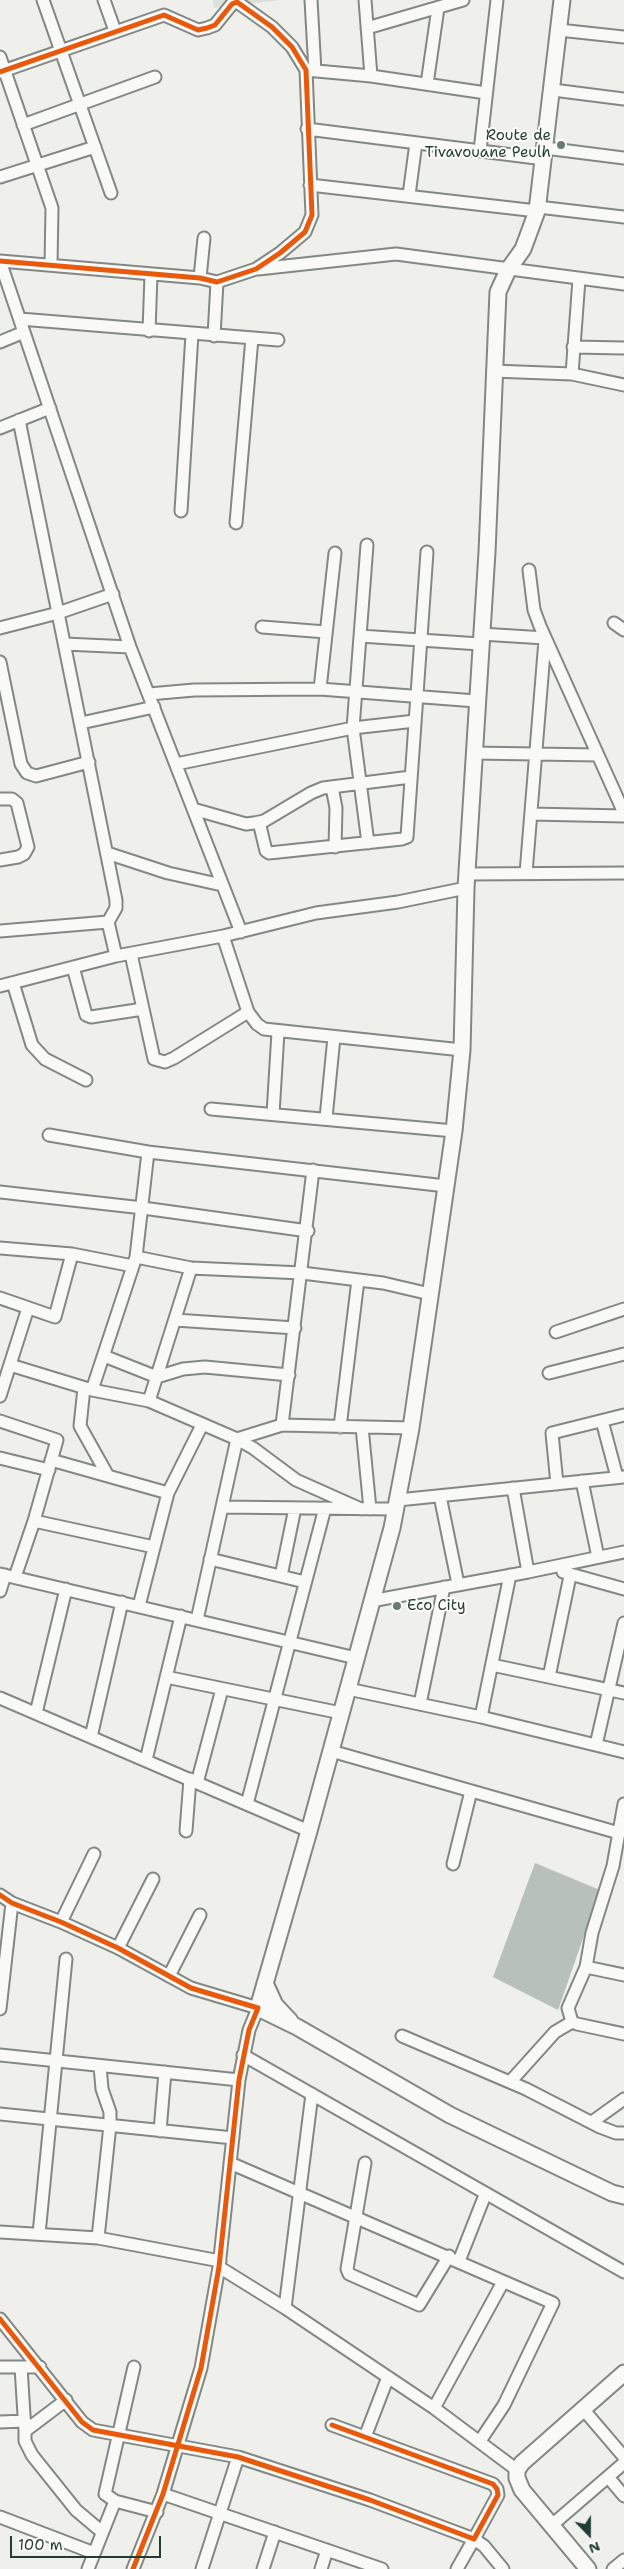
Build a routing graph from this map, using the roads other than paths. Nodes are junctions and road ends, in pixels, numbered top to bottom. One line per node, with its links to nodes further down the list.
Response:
1 (43, 0): 13 (street)
2 (104, 0): 11 (street)
3 (311, 0): 15 (street)
4 (365, 0): 9 (street)
5 (463, 0): 8 (street)
6 (497, 0): 21 (street)
7 (562, 0): 10 (main road)
8 (438, 8): 9 (street); 19 (street)
9 (368, 28): 17 (street)
10 (559, 30): 12 (street); 20 (main road)
11 (115, 31): 13 (street); 15 (street)
12 (624, 37)
13 (61, 50): 16 (street); 23 (street)
14 (0, 57): 16 (street)
15 (310, 70): 17 (street); 25 (street)
16 (2, 71): 24 (street)
17 (371, 76): 19 (street)
18 (155, 77): 23 (street)
19 (427, 84): 21 (street)
20 (553, 90): 22 (street); 29 (main road)
21 (486, 93): 28 (street)
22 (624, 99)
23 (80, 104): 24 (street); 27 (street)
24 (23, 125): 31 (street)
25 (307, 129): 26 (street); 33 (street)
26 (416, 143): 28 (street); 35 (street)
27 (95, 147): 31 (street); 34 (street)
28 (480, 151): 29 (street)
29 (544, 154): 30 (street); 36 (main road)
30 (624, 158)
31 (37, 164): 32 (street); 40 (street)
32 (0, 177)
33 (310, 185): 35 (street); 41 (street)
34 (111, 193)
35 (409, 195): 36 (street)
36 (537, 209): 37 (street); 42 (main road)
37 (624, 217)
38 (204, 238): 45 (street)
39 (0, 261): 40 (street); 43 (street)
40 (51, 265): 44 (street)
41 (256, 269): 42 (street); 47 (street)
42 (508, 270): 46 (street); 59 (main road)
43 (2, 273): 49 (street)
44 (151, 274): 45 (street); 50 (street)
45 (200, 278): 47 (street)
46 (579, 279): 48 (street); 57 (street)
47 (217, 282): 53 (street)
48 (624, 284)
49 (20, 319): 50 (street); 51 (street)
50 (149, 331): 52 (street)
51 (24, 332): 56 (street); 62 (street)
52 (192, 334): 53 (street); 65 (street)
53 (214, 336): 54 (street)
54 (252, 338): 55 (street); 66 (street)
55 (278, 340)
56 (0, 342)
57 (574, 346): 58 (street); 60 (street)
58 (624, 348)
59 (493, 371): 60 (street); 78 (main road)
60 (572, 374): 61 (street)
61 (624, 385)
62 (50, 408): 63 (street); 71 (street)
63 (19, 420): 64 (street); 72 (street)
64 (0, 428)
65 (181, 511)
66 (236, 524)
67 (367, 545): 76 (street)
68 (335, 552): 75 (street)
69 (427, 552): 79 (street)
70 (528, 570): 77 (street)
71 (113, 594): 72 (street); 81 (street)
72 (58, 613): 74 (street); 80 (street)
73 (262, 627): 75 (street)
74 (0, 628)
75 (326, 632): 83 (street)
76 (360, 636): 79 (street); 84 (street)
77 (545, 638): 78 (street); 93 (street); 94 (street)
78 (481, 639): 79 (street); 87 (main road)
79 (421, 640): 86 (street)
80 (65, 644): 81 (street); 90 (street)
81 (130, 647): 85 (street)
82 (0, 662): 95 (street)
83 (320, 689): 84 (street); 85 (street)
84 (356, 692): 86 (street); 91 (street)
85 (149, 694): 88 (street)
86 (417, 696): 87 (street); 89 (street)
87 (476, 701): 92 (main road)
88 (154, 707): 90 (street); 96 (street)
89 (415, 721): 91 (street); 97 (street)
90 (81, 723): 95 (street)
91 (353, 728): 96 (street); 98 (street)
92 (473, 753): 93 (street); 111 (main road)
93 (536, 754): 94 (street); 102 (street)
94 (598, 755): 103 (street)
95 (89, 762): 107 (street)
96 (176, 764): 101 (street)
97 (412, 777): 98 (street); 105 (street)
98 (360, 784): 99 (street); 105 (street)
99 (332, 787): 104 (street); 106 (street)
100 (0, 799): 108 (street)
101 (193, 809): 104 (street); 112 (street)
102 (531, 814): 103 (street); 109 (street)
103 (624, 815)
104 (259, 822): 106 (street)
105 (368, 843): 106 (street)
106 (335, 846)
107 (107, 853): 112 (street); 113 (street)
108 (0, 860)
109 (526, 873): 110 (street); 111 (street)
110 (624, 873)
111 (466, 881): 115 (street); 126 (main road)
112 (222, 884): 115 (street)
113 (108, 922): 114 (street); 118 (street)
114 (0, 931)
115 (241, 932): 116 (street)
116 (223, 936): 117 (street); 123 (street)
117 (131, 954): 118 (street); 122 (street)
118 (116, 956): 119 (street)
119 (73, 967): 120 (street); 122 (street)
120 (13, 983): 121 (street); 127 (street)
121 (0, 986)
122 (143, 1009): 123 (street)
123 (248, 1012): 124 (street)
124 (278, 1032): 125 (street); 129 (street)
125 (334, 1037): 126 (street); 130 (street)
126 (462, 1050): 131 (main road)
127 (86, 1080)
128 (211, 1108): 129 (street)
129 (273, 1114): 130 (street)
130 (326, 1118): 131 (street)
131 (454, 1131): 135 (main road)
132 (49, 1135): 133 (street)
133 (148, 1152): 134 (street); 137 (street)
134 (314, 1170): 135 (street); 138 (street)
135 (446, 1186): 145 (main road)
136 (0, 1192): 137 (street)
137 (142, 1208): 138 (street); 141 (street)
138 (308, 1231): 143 (street)
139 (0, 1248): 140 (street)
140 (72, 1254): 141 (street); 147 (street)
141 (135, 1261): 142 (street); 153 (street)
142 (192, 1268): 143 (street); 149 (street)
143 (302, 1273): 144 (street); 150 (street)
144 (358, 1280): 145 (street); 166 (street)
145 (430, 1294): 168 (main road)
146 (0, 1298): 147 (street)
147 (28, 1308): 154 (street)
148 (624, 1309): 151 (street)
149 (175, 1320): 150 (street); 157 (street)
150 (295, 1328): 156 (street)
151 (556, 1332)
152 (624, 1354): 155 (street)
153 (104, 1356): 157 (street); 158 (street)
154 (10, 1365): 158 (street); 159 (street)
155 (549, 1373)
156 (289, 1375): 157 (street); 165 (street)
157 (156, 1377): 160 (street)
158 (88, 1389): 160 (street); 172 (street)
159 (0, 1396)
160 (148, 1402): 164 (street)
161 (624, 1415): 163 (street)
162 (0, 1421): 171 (street)
163 (602, 1421): 173 (street); 175 (street)
164 (202, 1425): 169 (street); 177 (street)
165 (282, 1425): 166 (street); 169 (street)
166 (340, 1427): 167 (street)
167 (362, 1427): 168 (street); 183 (street)
168 (411, 1428): 179 (main road)
169 (237, 1439): 180 (street); 183 (street)
170 (0, 1458): 171 (street)
171 (50, 1465): 172 (street); 184 (street)
172 (108, 1476): 177 (street)
173 (620, 1477): 174 (street)
174 (582, 1481): 175 (street); 187 (street)
175 (557, 1484): 176 (street)
176 (513, 1488): 178 (street); 190 (street)
177 (168, 1493): 185 (street)
178 (440, 1496): 179 (street); 196 (street)
179 (397, 1504): 183 (street); 201 (main road)
180 (222, 1507): 181 (street); 188 (street)
181 (295, 1508): 182 (street); 193 (street)
182 (325, 1508): 183 (street); 195 (street)
183 (366, 1509)
184 (34, 1521): 185 (street); 191 (street)
185 (154, 1546): 203 (street)
186 (624, 1552): 187 (street)
187 (598, 1556): 189 (street)
188 (210, 1559): 193 (street); 205 (street)
189 (553, 1567): 190 (street); 194 (street)
190 (528, 1572): 192 (street)
191 (7, 1575): 198 (street); 200 (street)
192 (510, 1575): 196 (street); 209 (street)
193 (281, 1576): 195 (street)
194 (570, 1576): 199 (street); 211 (street)
195 (305, 1582): 207 (street)
196 (458, 1584): 197 (street)
197 (444, 1587): 201 (street); 218 (street)
198 (66, 1589): 202 (street); 219 (street)
199 (624, 1589)
200 (0, 1591)
201 (371, 1601): 208 (main road)
202 (122, 1602): 203 (street); 222 (street)
203 (139, 1606): 204 (street)
204 (181, 1616): 205 (street); 210 (street)
205 (197, 1620): 207 (street)
206 (624, 1623): 214 (street)
207 (290, 1642): 208 (street); 217 (street)
208 (356, 1658): 213 (main road)
209 (492, 1665): 211 (street); 221 (street)
210 (166, 1677): 212 (street); 226 (street)
211 (549, 1677): 214 (street)
212 (222, 1689): 217 (street); 227 (street)
213 (348, 1689): 218 (street); 220 (main road)
214 (607, 1690): 215 (street); 223 (street)
215 (624, 1694)
216 (0, 1698): 219 (street)
217 (274, 1700): 220 (street); 229 (street)
218 (420, 1704): 221 (street)
219 (36, 1713): 222 (street)
220 (341, 1713): 224 (main road)
221 (481, 1718): 223 (street)
222 (91, 1737): 226 (street)
223 (596, 1745): 225 (street)
224 (331, 1751): 228 (street); 232 (main road)
225 (624, 1752)
226 (146, 1760): 227 (street)
227 (194, 1781): 229 (street); 231 (street)
228 (471, 1791): 233 (street); 235 (street)
229 (247, 1804): 232 (street)
230 (624, 1804): 233 (street)
231 (186, 1831)
232 (310, 1831): 247 (main road)
233 (619, 1834): 236 (street)
234 (94, 1854): 241 (street)
235 (453, 1864)
236 (619, 1869): 244 (street)
237 (153, 1879): 242 (street)
238 (0, 1895): 239 (street)
239 (12, 1903): 241 (street); 249 (street)
240 (200, 1915): 246 (street)
241 (61, 1922): 242 (street)
242 (118, 1948): 246 (street)
243 (66, 1959): 256 (street)
244 (586, 1967): 245 (street); 250 (street)
245 (624, 1975)
246 (169, 1976): 248 (street)
247 (265, 1983): 248 (main road); 251 (main road)
248 (258, 2008): 251 (main road); 255 (street)
249 (0, 2009)
250 (572, 2022): 252 (street); 260 (street)
251 (297, 2027): 273 (main road)
252 (624, 2034)
253 (402, 2036): 260 (street)
254 (0, 2055): 256 (street)
255 (243, 2055): 259 (street); 261 (street)
256 (56, 2061): 257 (street); 264 (street)
257 (100, 2066): 258 (street); 266 (street)
258 (165, 2072): 259 (street); 267 (street)
259 (239, 2080): 269 (street)
260 (510, 2082): 265 (street)
261 (312, 2094): 274 (street); 275 (street)
262 (624, 2099): 265 (street)
263 (0, 2114): 264 (street)
264 (51, 2119): 266 (street); 279 (street)
265 (592, 2122): 268 (street)
266 (110, 2125): 267 (street); 280 (street)
267 (160, 2130): 269 (street)
268 (624, 2133)
269 (233, 2138): 270 (street)
270 (230, 2163): 274 (street); 282 (street)
271 (365, 2163): 277 (street)
272 (624, 2184): 273 (main road)
273 (602, 2188): 276 (main road)
274 (301, 2193): 277 (street); 285 (street)
275 (485, 2195): 281 (street); 283 (street)
276 (624, 2196)
277 (357, 2217): 281 (street); 281 (street)
278 (0, 2232): 279 (street)
279 (39, 2234): 280 (street)
280 (98, 2238): 282 (street)
281 (454, 2258): 284 (street)
282 (219, 2264): 285 (street); 302 (street)
283 (624, 2272)
284 (504, 2282): 294 (street); 301 (street)
285 (285, 2308): 292 (street)
286 (0, 2319): 289 (street)
287 (0, 2367): 288 (street)
288 (21, 2367): 289 (street); 298 (street)
289 (40, 2367): 293 (street)
290 (134, 2368): 299 (street)
291 (624, 2373): 295 (main road)
292 (388, 2377): 294 (street); 300 (street)
293 (66, 2400): 298 (street); 299 (street)
294 (434, 2408): 301 (street)
295 (583, 2409): 304 (street); 306 (main road)
296 (0, 2422): 298 (street)
297 (332, 2425): 300 (street)
298 (25, 2426): 315 (street)
299 (118, 2436): 302 (street); 310 (street)
300 (365, 2437): 317 (street)
301 (480, 2441): 306 (street)
302 (176, 2446): 303 (street); 308 (street)
303 (238, 2457): 312 (street); 317 (street)
304 (624, 2457)
305 (624, 2463): 307 (street)
306 (517, 2470): 314 (main road)
307 (608, 2477): 309 (street); 314 (street)
308 (163, 2494): 311 (street); 312 (street)
309 (624, 2496)
310 (115, 2500): 311 (street); 315 (street)
311 (157, 2512): 322 (street)
312 (220, 2514): 316 (street); 323 (street)
313 (0, 2517): 319 (street)
314 (552, 2525): 329 (main road)
315 (102, 2532): 319 (street)
316 (275, 2532): 318 (street); 324 (street)
317 (474, 2539): 327 (street); 328 (street)
318 (327, 2550): 325 (street); 326 (street)
319 (94, 2553): 321 (street)
320 (624, 2560): 330 (street)
321 (88, 2569)
322 (133, 2569)
323 (202, 2569)
324 (263, 2569)
325 (321, 2569)
326 (382, 2569)
327 (456, 2569)
328 (503, 2569)
329 (588, 2569)
330 (613, 2569)

